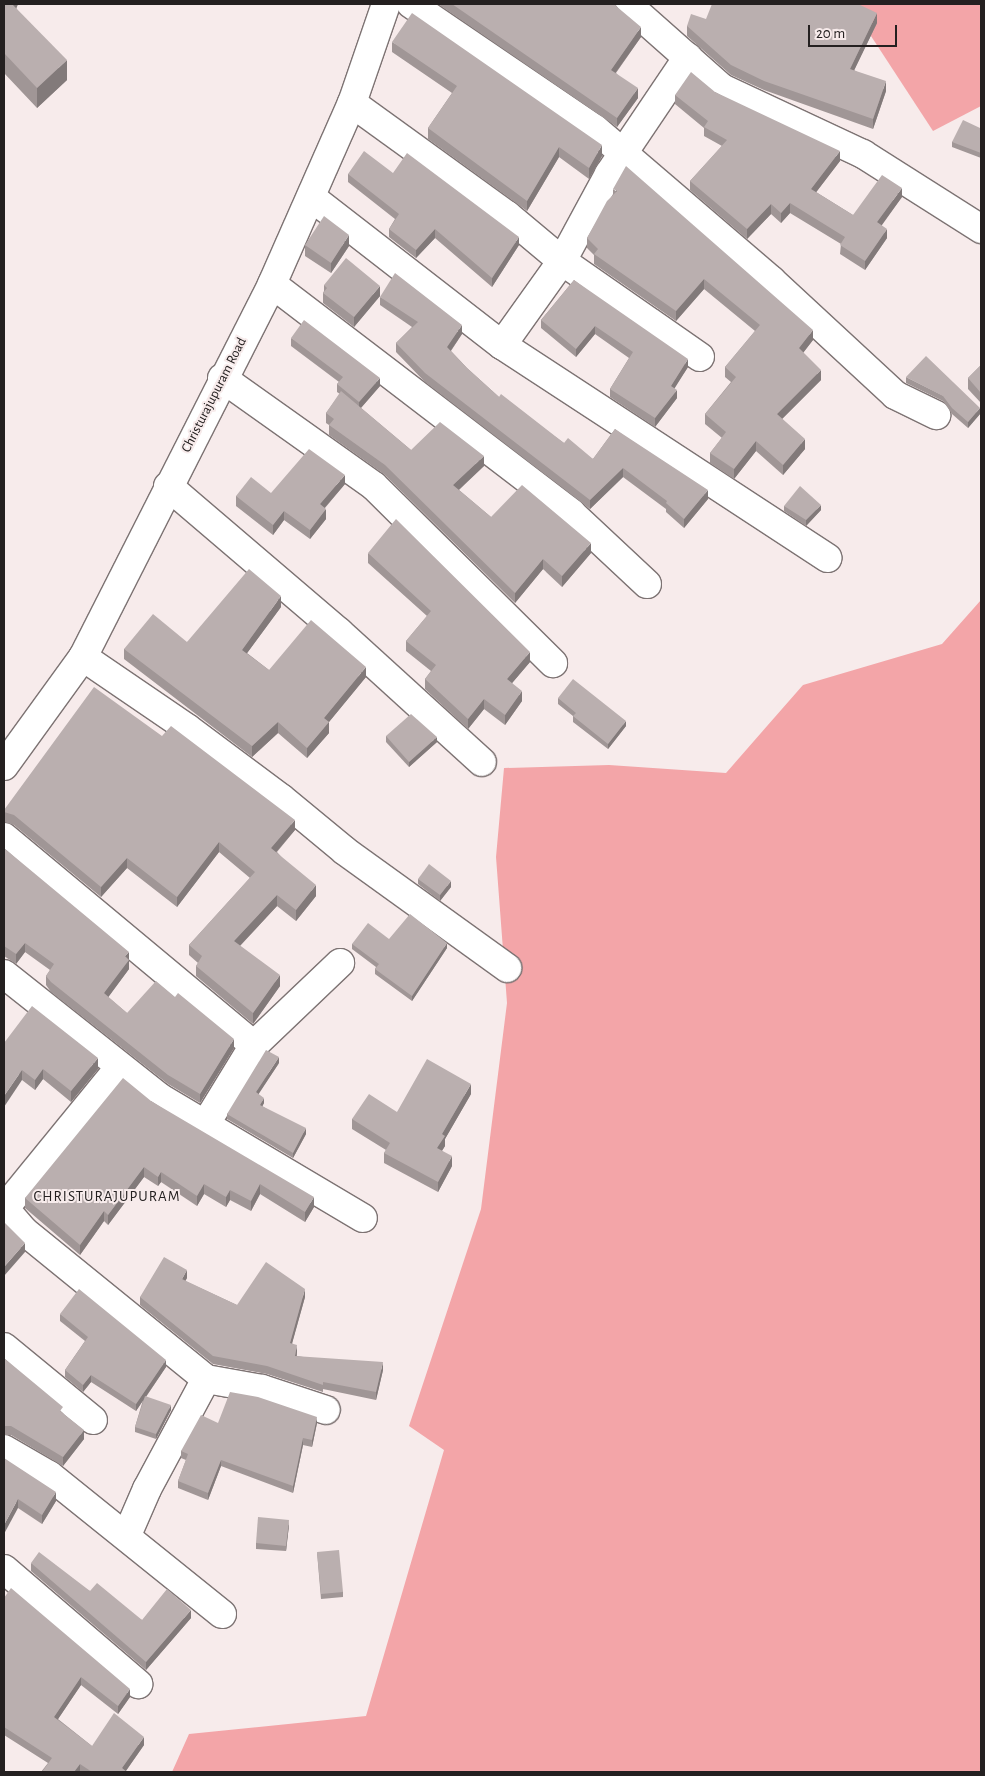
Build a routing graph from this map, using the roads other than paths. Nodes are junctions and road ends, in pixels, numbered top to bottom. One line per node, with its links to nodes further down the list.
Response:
1 (386, 4): 5 (street, Christurajupuram Road)
2 (410, 4): 6 (street)
3 (627, 4): 4 (street)
4 (688, 57): 6 (street); 8 (street)
5 (352, 103): 7 (street, Christurajupuram Road); 9 (street)
6 (623, 153): 9 (street); 14 (street)
7 (311, 197): 10 (street, Christurajupuram Road); 11 (street)
8 (981, 229)
9 (562, 261): 11 (street); 12 (street)
10 (272, 284): 13 (street, Christurajupuram Road); 17 (street)
11 (502, 345): 16 (street)
12 (700, 357)
13 (222, 378): 15 (street, Christurajupuram Road); 19 (street)
14 (936, 415)
15 (168, 486): 18 (street, Christurajupuram Road); 20 (street)
16 (827, 558)
17 (648, 584)
18 (82, 657): 21 (street, Christurajupuram Road); 24 (street)
19 (553, 663)
20 (482, 762)
21 (4, 766)
22 (4, 837): 26 (street)
23 (340, 963): 26 (street)
24 (506, 968)
25 (4, 974): 27 (street)
26 (254, 1045): 28 (street)
27 (119, 1068): 28 (street); 29 (street)
28 (205, 1125): 30 (street)
29 (4, 1208): 32 (street)
30 (363, 1218)
31 (4, 1347): 34 (street)
32 (206, 1379): 33 (street); 36 (street)
33 (326, 1410)
34 (93, 1420)
35 (4, 1449): 36 (street)
36 (127, 1535): 38 (street)
37 (4, 1570): 39 (street)
38 (222, 1614)
39 (138, 1684)

